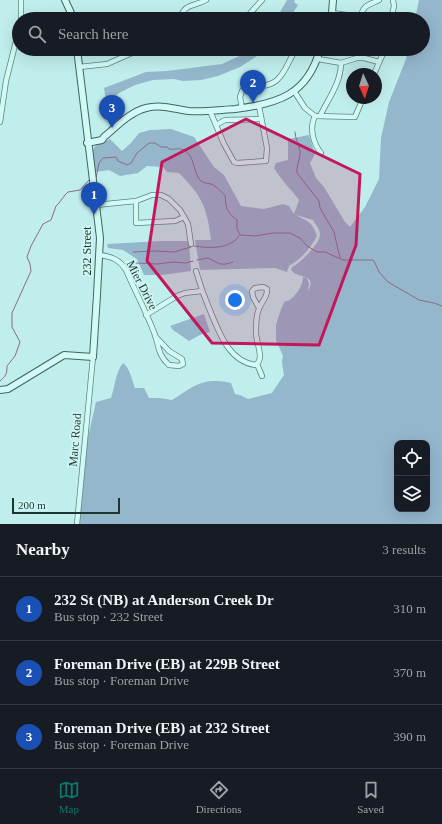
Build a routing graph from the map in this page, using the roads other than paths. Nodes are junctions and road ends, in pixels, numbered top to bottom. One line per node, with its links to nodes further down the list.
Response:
1 (21, 0): 8 (street)
2 (64, 0): 9 (street)
3 (206, 0): 10 (street)
4 (262, 0): 11 (street)
5 (333, 0): 12 (street)
6 (379, 0): 13 (street)
7 (393, 0): 14 (street)
8 (21, 12)
9 (70, 12)
10 (182, 12)
11 (251, 12)
12 (332, 12)
13 (362, 12)
14 (393, 12)
15 (12, 56): 33 (street)
16 (77, 56): 24 (street, 232 Street)
17 (124, 56): 24 (street)
18 (292, 56): 29 (street)
19 (319, 56): 21 (street)
20 (382, 56): 22 (street)
21 (318, 59): 23 (street); 26 (street)
22 (379, 62): 23 (street); 25 (street)
23 (341, 63): 31 (street)
24 (79, 67): 35 (street, 232 Street)
25 (376, 68)
26 (294, 91): 28 (street); 31 (street)
27 (360, 104): 31 (street)
28 (259, 106): 29 (street); 32 (street)
29 (242, 108): 30 (street)
30 (210, 111): 34 (street); 35 (street)
31 (317, 116): 36 (street)
32 (261, 119): 34 (street); 34 (street)
33 (0, 121)
34 (216, 125)
35 (87, 141): 38 (street, 232 Street)
36 (321, 153)
37 (136, 202): 38 (street); 39 (street); 39 (street)
38 (96, 206): 41 (street, 232 Street)
39 (184, 217): 40 (street)
40 (191, 244)
41 (100, 255): 45 (street, Mier Drive); 47 (street, 232 Street)
42 (196, 271): 43 (street)
43 (202, 291): 45 (street); 48 (street)
44 (259, 308): 44 (street); 48 (street)
45 (146, 315): 46 (street, Mier Drive)
46 (155, 336): 46 (street, Mier Drive)
47 (92, 357): 50 (street); 51 (street, Marc Road)
48 (257, 364): 49 (street)
49 (262, 376)
50 (0, 390)
51 (77, 524)

